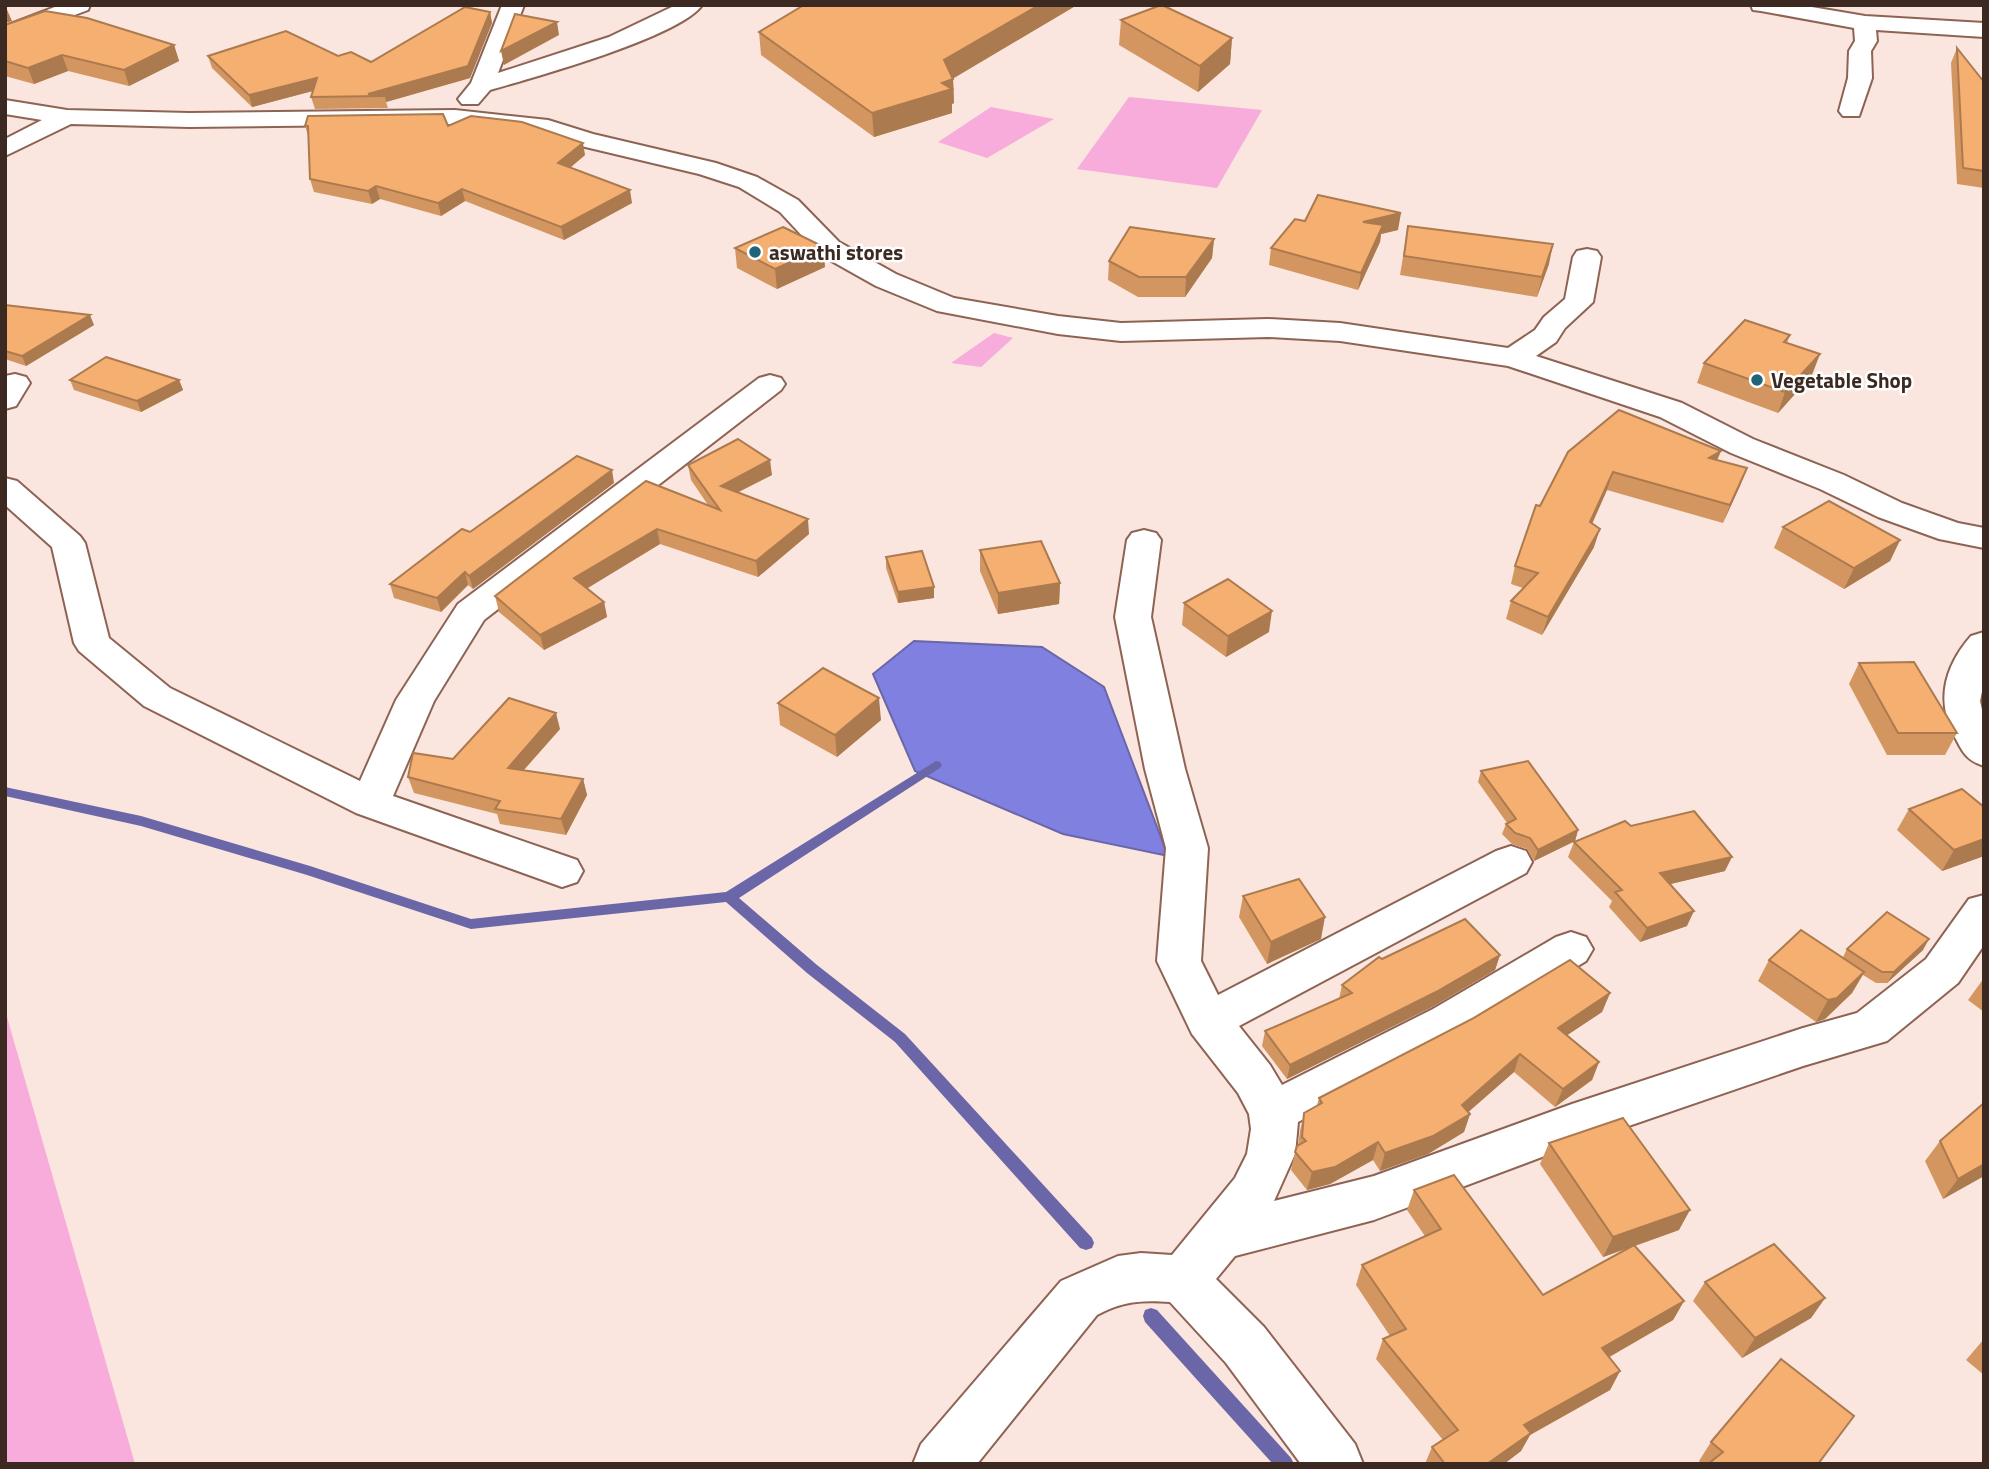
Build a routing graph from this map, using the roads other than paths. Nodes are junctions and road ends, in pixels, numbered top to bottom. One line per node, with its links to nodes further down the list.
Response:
1 (80, 5): 7 (street)
2 (513, 5): 8 (street)
3 (692, 5): 8 (street)
4 (1761, 5): 5 (street)
5 (1865, 23): 6 (street); 10 (street)
6 (1984, 30)
7 (5, 34)
8 (482, 85): 12 (street)
9 (5, 107): 11 (street)
10 (1851, 111)
11 (67, 117): 12 (street); 13 (street)
12 (455, 117): 15 (street)
13 (5, 149)
14 (1587, 257): 15 (street)
15 (1513, 358): 18 (street)
16 (770, 384): 22 (street)
17 (5, 488): 22 (street)
18 (1984, 538)
19 (1144, 540): 27 (street)
20 (1984, 644): 21 (street)
21 (1984, 752)
22 (370, 803): 24 (street)
23 (1511, 862): 27 (street)
24 (562, 871)
25 (1984, 911): 29 (street)
26 (1571, 949): 28 (street)
27 (1208, 1021): 28 (street)
28 (1273, 1112): 29 (street)
29 (1218, 1238): 30 (street)
30 (1183, 1280): 31 (street); 32 (street)
31 (941, 1464)
32 (1335, 1464)

